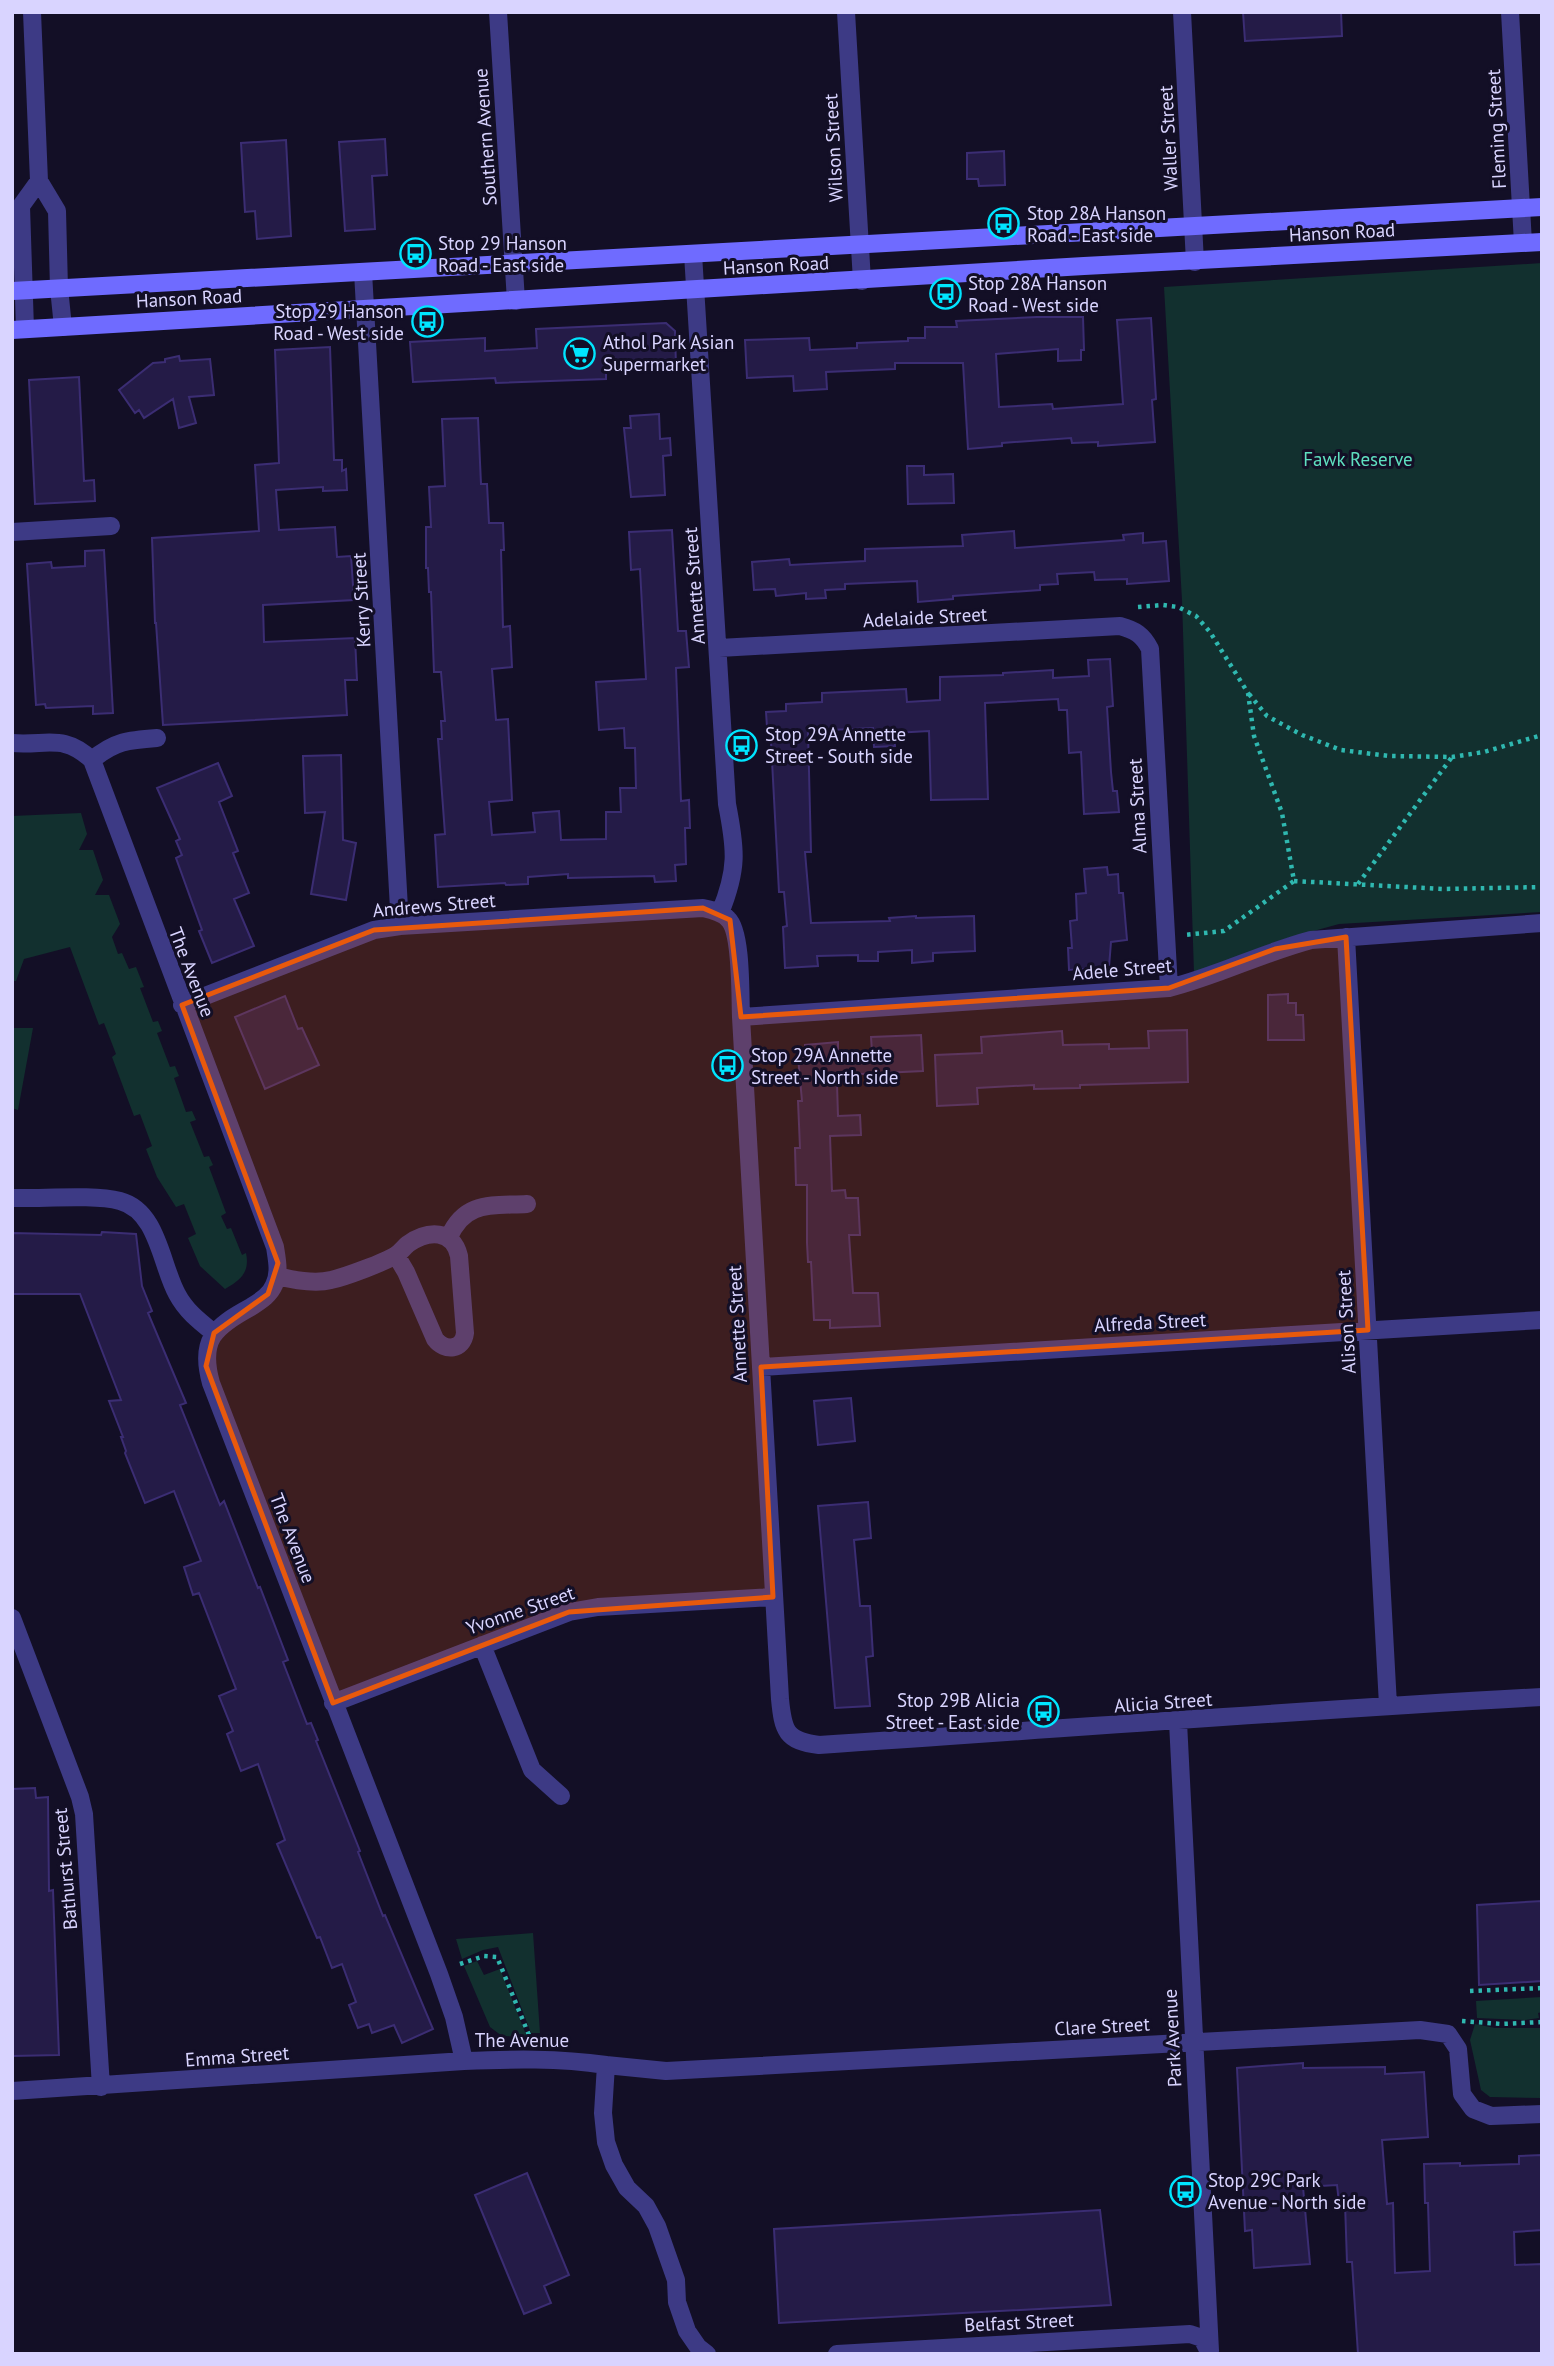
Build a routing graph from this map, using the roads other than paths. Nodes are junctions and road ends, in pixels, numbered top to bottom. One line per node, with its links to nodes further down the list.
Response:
1 (32, 12): 6 (street)
2 (498, 12): 15 (street, Southern Avenue)
3 (846, 12): 12 (street, Wilson Street)
4 (1182, 12): 9 (street, Waller Street)
5 (1510, 12): 8 (street, Fleming Street)
6 (39, 181): 18 (street); 20 (street)
7 (1542, 207): 8 (main road, Hanson Road)
8 (1521, 209): 9 (main road, Hanson Road); 11 (street, Fleming Street)
9 (1194, 226): 12 (main road, Hanson Road); 14 (street, Waller Street)
10 (1542, 242): 11 (main road, Hanson Road)
11 (1523, 243): 14 (main road, Hanson Road)
12 (860, 245): 13 (main road, Hanson Road); 17 (street, Wilson Street)
13 (693, 254): 15 (main road, Hanson Road); 19 (street, Annette Street)
14 (1195, 262): 17 (main road, Hanson Road)
15 (514, 264): 16 (main road, Hanson Road); 21 (street, Southern Avenue)
16 (363, 272): 18 (main road, Hanson Road); 22 (street, Kerry Street)
17 (862, 281): 19 (main road, Hanson Road)
18 (59, 288): 20 (main road, Hanson Road); 23 (street)
19 (695, 290): 21 (main road, Hanson Road); 28 (street, Annette Street)
20 (18, 291): 24 (street)
21 (516, 301): 22 (main road, Hanson Road)
22 (366, 309): 23 (main road, Hanson Road); 34 (street, Kerry Street)
23 (63, 327): 24 (main road, Hanson Road)
24 (19, 329)
25 (111, 526): 26 (street)
26 (12, 532)
27 (1133, 629): 28 (street, Adelaide Street); 36 (street, Alma Street)
28 (719, 648): 32 (street, Annette Street)
29 (158, 738): 31 (street)
30 (12, 743): 31 (street)
31 (92, 760): 37 (street, The Avenue)
32 (712, 910): 34 (street, Andrews Street); 38 (street, Annette Street)
33 (1542, 923): 35 (street, Adele Street)
34 (400, 926): 37 (street, Andrews Street)
35 (1346, 936): 36 (street, Adele Street); 45 (street, Alison Street)
36 (1168, 988): 38 (street, Adele Street)
37 (182, 1005): 43 (street, The Avenue)
38 (741, 1017): 47 (street, Annette Street)
39 (12, 1198): 46 (street)
40 (527, 1204): 41 (street)
41 (449, 1237): 42 (street); 42 (street)
42 (396, 1255): 43 (street)
43 (277, 1276): 46 (street)
44 (1542, 1320): 45 (street, Alfreda Street)
45 (1368, 1330): 47 (street, Alfreda Street); 53 (street, Alison Street)
46 (214, 1333): 52 (street, The Avenue)
47 (761, 1367): 48 (street, Annette Street)
48 (773, 1597): 50 (street, Yvonne Street); 55 (street, Annette Street)
49 (12, 1618): 60 (street, Bathurst Street)
50 (482, 1645): 52 (street, Yvonne Street); 56 (street)
51 (1542, 1697): 53 (street, Alicia Street)
52 (334, 1703): 58 (street, The Avenue)
53 (1388, 1705): 54 (street, Alicia Street)
54 (1178, 1722): 55 (street, Alicia Street); 57 (street, Park Avenue)
55 (789, 1736)
56 (561, 1796)
57 (1193, 2042): 59 (street, Clare Street); 62 (street, Clare Street); 63 (street, Park Avenue)
58 (464, 2061): 59 (street, The Avenue); 60 (street, Emma Street)
59 (606, 2065): 64 (street)
60 (101, 2087): 61 (street, Emma Street)
61 (12, 2091)
62 (1542, 2113)
63 (1207, 2348): 65 (street, Belfast Street)
64 (706, 2354)
65 (837, 2354)

